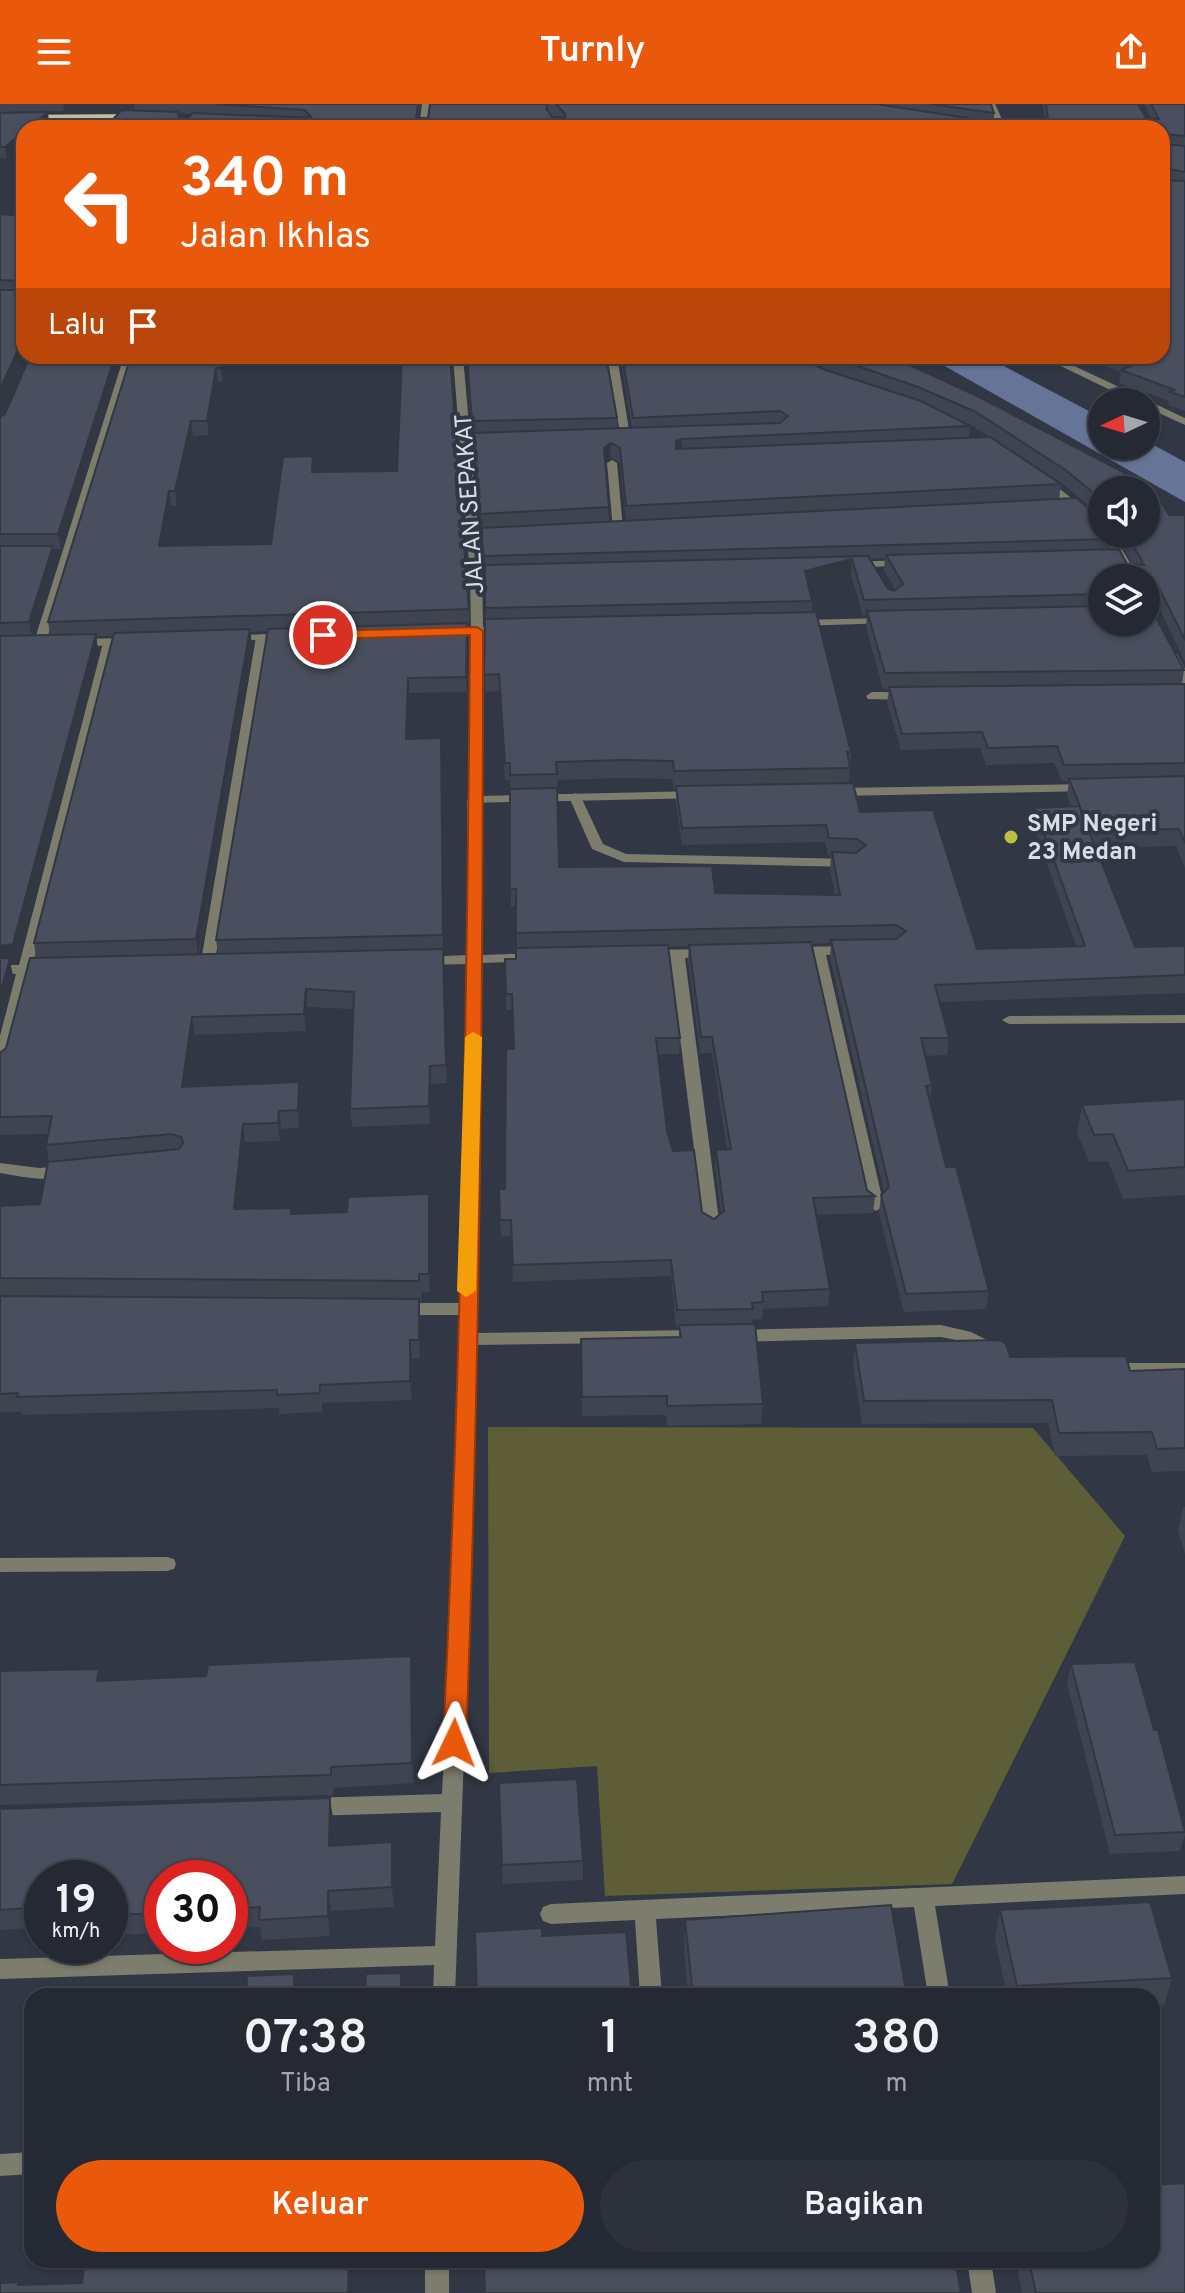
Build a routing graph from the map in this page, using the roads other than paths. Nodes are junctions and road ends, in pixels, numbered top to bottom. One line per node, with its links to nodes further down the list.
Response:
1 (0, 118): 2 (main road)
2 (159, 118)
3 (127, 364): 27 (street)
4 (459, 364): 13 (street, JALAN SEPAKAT)
5 (613, 364): 12 (street)
6 (1062, 364): 7 (street)
7 (1112, 388)
8 (1160, 410): 9 (street)
9 (1185, 422)
10 (656, 437): 12 (street)
11 (611, 439): 12 (street)
12 (626, 439)
13 (466, 442): 14 (street); 24 (street, JALAN SEPAKAT)
14 (480, 442)
15 (612, 463): 22 (street)
16 (1032, 474): 17 (street)
17 (1077, 505): 18 (street); 19 (street)
18 (1061, 506)
19 (1088, 515)
20 (632, 528): 22 (street)
21 (603, 529): 22 (street)
22 (618, 529)
23 (487, 534): 24 (street)
24 (473, 535): 35 (street, JALAN SEPAKAT)
25 (1116, 548): 29 (street)
26 (54, 555): 27 (street)
27 (67, 555): 48 (street)
28 (1107, 558): 29 (street)
29 (1122, 558): 32 (street)
30 (918, 563): 31 (street)
31 (871, 564): 33 (street); 36 (street)
32 (1125, 564)
33 (840, 565)
34 (492, 574): 35 (street)
35 (476, 575): 40 (street, JALAN SEPAKAT)
36 (879, 576)
37 (900, 620): 38 (street)
38 (791, 623)
39 (524, 630): 40 (street)
40 (477, 631): 41 (street); 57 (street, JALAN SEPAKAT)
41 (431, 632)
42 (293, 636): 43 (street)
43 (262, 637): 44 (street); 68 (street)
44 (216, 639)
45 (139, 641): 47 (street)
46 (1166, 641): 50 (street)
47 (109, 643): 49 (street); 71 (street)
48 (53, 644)
49 (67, 644)
50 (1185, 681)
51 (872, 696): 52 (street)
52 (919, 696)
53 (1107, 788): 54 (street)
54 (825, 793)
55 (716, 795): 56 (street)
56 (575, 797): 57 (street); 58 (street)
57 (473, 800): 66 (street, JALAN SEPAKAT)
58 (855, 863)
59 (863, 950): 60 (street)
60 (818, 951): 61 (street); 77 (street)
61 (771, 952)
62 (724, 953): 63 (street)
63 (677, 954): 64 (street); 78 (street)
64 (631, 955)
65 (553, 957): 66 (street)
66 (475, 959): 67 (street); 80 (street, JALAN SEPAKAT)
67 (412, 961)
68 (223, 966)
69 (0, 969): 71 (street)
70 (68, 969): 71 (street)
71 (22, 970): 74 (street)
72 (1185, 1019): 73 (street)
73 (1009, 1020)
74 (0, 1065)
75 (0, 1168): 76 (street)
76 (84, 1169)
77 (876, 1206)
78 (712, 1228)
79 (373, 1308): 80 (street)
80 (466, 1309): 81 (street, JALAN SEPAKAT)
81 (466, 1339): 82 (street); 87 (street, JALAN SEPAKAT)
82 (1008, 1359)
83 (1096, 1369): 84 (street)
84 (1185, 1369)
85 (167, 1564): 86 (street)
86 (0, 1565)
87 (452, 1803): 88 (street); 93 (street, JALAN SEPAKAT)
88 (280, 1808)
89 (1185, 1887): 90 (street)
90 (923, 1897): 91 (street); 97 (street)
91 (645, 1911): 92 (street); 96 (street)
92 (551, 1914)
93 (446, 1955): 94 (street); 95 (street, JALAN SEPAKAT)
94 (0, 1969)
95 (444, 1988)
96 (650, 1988)
97 (938, 1988)
98 (24, 2164): 99 (street)
99 (0, 2165)
100 (437, 2268): 103 (street)
101 (670, 2268): 104 (street)
102 (980, 2268): 105 (street)
103 (437, 2293)
104 (672, 2293)
105 (984, 2293)

